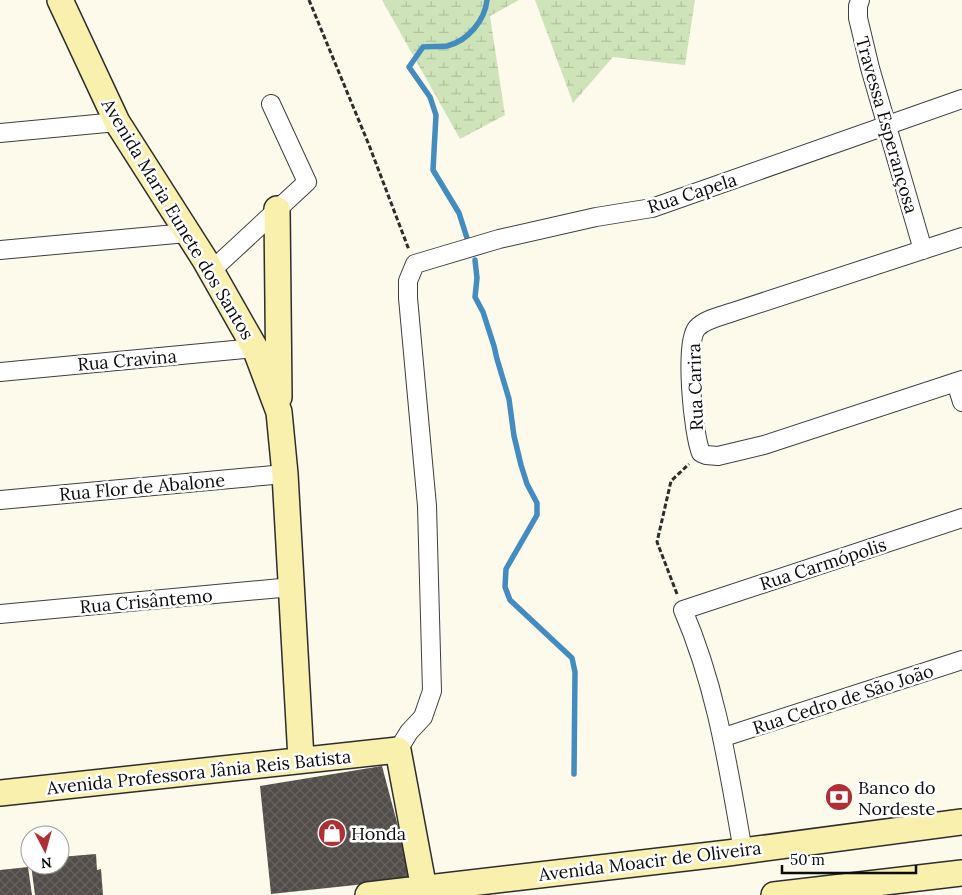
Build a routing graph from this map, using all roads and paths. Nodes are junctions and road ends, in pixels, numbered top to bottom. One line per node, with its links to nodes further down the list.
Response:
1 (60, 0): 6 (street, Avenida Maria Eunete dos Santos)
2 (309, 0): 14 (path)
3 (860, 0): 7 (street, Travessa Esperançosa)
4 (962, 99): 7 (street, Rua Capela)
5 (271, 104): 9 (street)
6 (117, 122): 8 (street); 10 (street, Avenida Maria Eunete dos Santos)
7 (887, 125): 13 (street, Travessa Esperançosa); 14 (street, Rua Capela)
8 (0, 133)
9 (278, 209): 15 (street); 20 (street, Avenida Maria Eunete dos Santos)
10 (187, 233): 12 (street); 15 (street, Avenida Maria Eunete dos Santos)
11 (962, 237): 13 (street, Rua Carira)
12 (0, 250)
13 (923, 250): 21 (street, Rua Carira)
14 (415, 264): 30 (street)
15 (212, 271): 16 (street, Avenida Maria Eunete dos Santos)
16 (255, 348): 17 (street, Rua Cravina); 20 (street, Avenida Maria Eunete dos Santos)
17 (0, 372)
18 (959, 381): 19 (street); 21 (street, Rua Carira)
19 (962, 402)
20 (279, 412): 22 (street, Avenida Maria Eunete dos Santos)
21 (701, 453): 26 (path)
22 (285, 474): 23 (street, Rua Flor de Abalone); 25 (street, Avenida Maria Eunete dos Santos)
23 (0, 500)
24 (962, 518): 26 (street, Rua Carmópolis)
25 (292, 587): 27 (street, Rua Crisântemo); 31 (street, Avenida Maria Eunete dos Santos)
26 (683, 610): 29 (street)
27 (0, 614)
28 (962, 660): 29 (street, Rua Cedro de São João)
29 (724, 738): 34 (street)
30 (398, 750): 31 (street, Avenida Professora Jânia Reis Batista); 37 (street)
31 (301, 760): 32 (street, Avenida Professora Jânia Reis Batista)
32 (0, 793)
33 (962, 822): 34 (street, Avenida Moacir de Oliveira)
34 (743, 851): 37 (street, Avenida Moacir de Oliveira)
35 (962, 873): 36 (street)
36 (910, 887): 39 (street)
37 (424, 889): 38 (street, Avenida Moacir de Oliveira)
38 (368, 895)
39 (774, 895)

